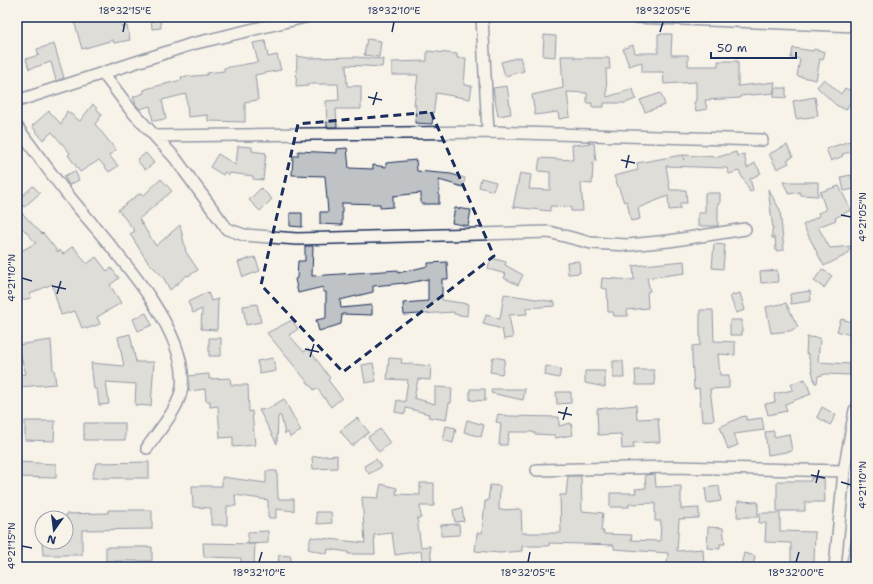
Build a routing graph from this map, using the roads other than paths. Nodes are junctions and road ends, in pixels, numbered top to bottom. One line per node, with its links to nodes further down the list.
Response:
1 (305, 17): 5 (street)
2 (482, 17): 8 (street)
3 (635, 17): 4 (street)
4 (856, 26)
5 (103, 74): 6 (street); 9 (street)
6 (17, 101)
7 (17, 127): 13 (street)
8 (488, 132): 9 (street); 10 (street)
9 (155, 136): 11 (street)
10 (762, 140)
11 (745, 229)
12 (856, 410): 15 (street)
13 (147, 448)
14 (537, 470): 15 (street)
15 (844, 471): 16 (street)
16 (835, 567)

